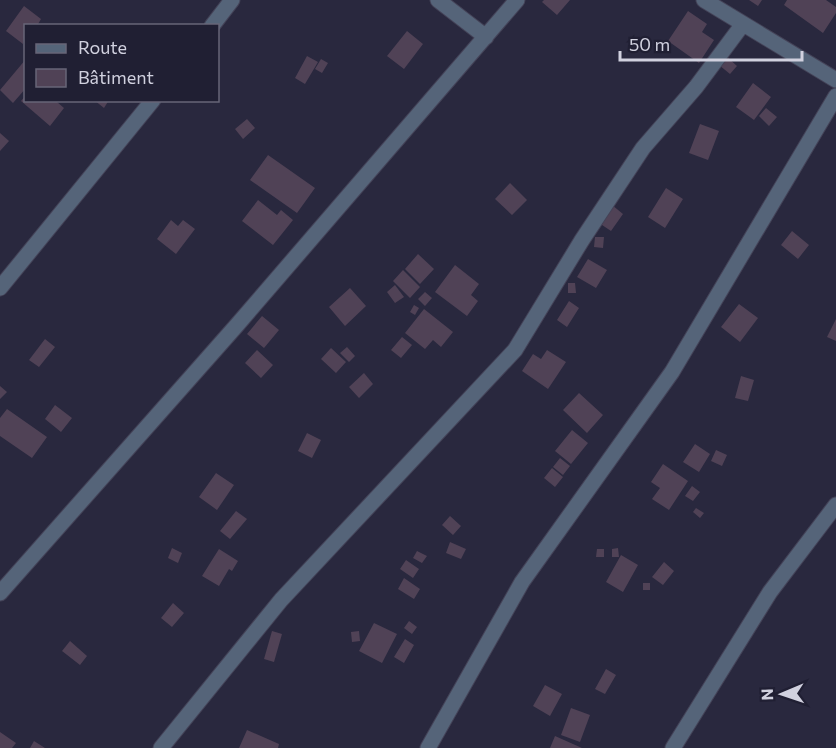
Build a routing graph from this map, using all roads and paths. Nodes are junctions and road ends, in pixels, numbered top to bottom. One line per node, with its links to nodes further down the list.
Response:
1 (232, 0): 5 (street)
2 (438, 0): 7 (street)
3 (517, 0): 7 (street)
4 (704, 0): 6 (street)
5 (214, 24)
6 (743, 24): 8 (street); 14 (street)
7 (486, 37): 13 (street)
8 (836, 80)
9 (836, 96): 15 (street)
10 (151, 102): 11 (street)
11 (0, 288)
12 (836, 505): 16 (street)
13 (0, 593)
14 (160, 748)
15 (428, 748)
16 (673, 748)

